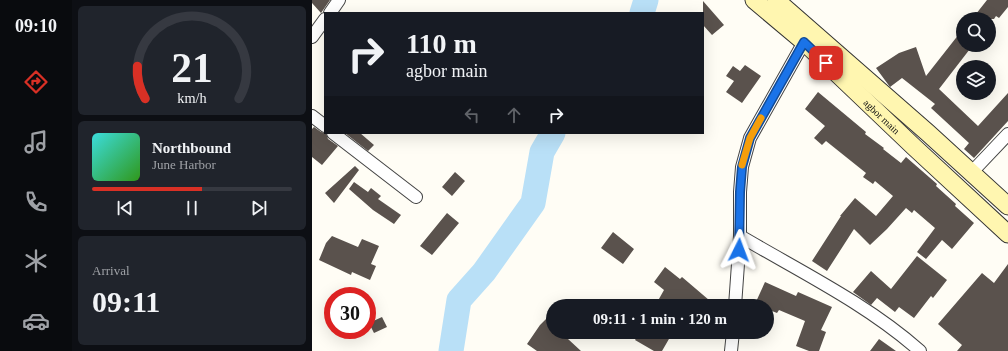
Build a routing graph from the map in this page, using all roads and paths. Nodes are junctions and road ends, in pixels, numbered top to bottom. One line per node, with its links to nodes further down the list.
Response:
1 (339, 0): 4 (street)
2 (754, 0): 7 (main road, agbor main)
3 (776, 0): 10 (main road, agbor main)
4 (331, 12)
5 (324, 20): 6 (street)
6 (312, 37)
7 (804, 42): 13 (main road, agbor main); 18 (street)
8 (312, 116): 9 (street)
9 (324, 125)
10 (928, 133): 13 (main road); 14 (main road, agbor main)
11 (335, 134): 15 (street)
12 (1008, 134): 14 (street)
13 (914, 147): 17 (main road, agbor main)
14 (971, 173): 16 (main road, agbor main)
15 (416, 197)
16 (1008, 206)
17 (1008, 234)
18 (740, 236): 19 (street); 22 (street)
19 (736, 299)
20 (732, 339): 21 (street)
21 (731, 351)
22 (920, 351)

